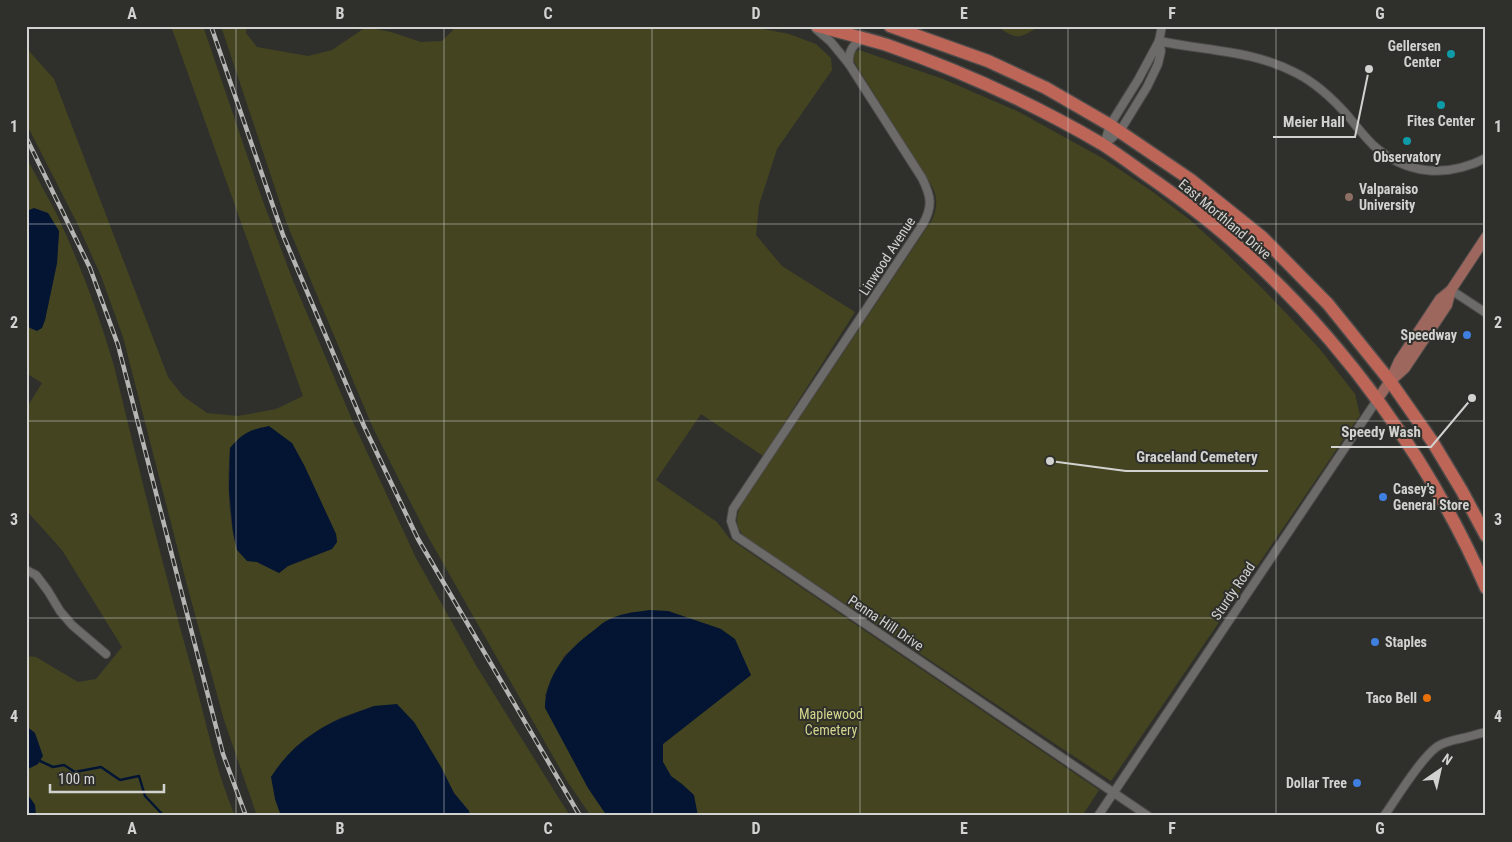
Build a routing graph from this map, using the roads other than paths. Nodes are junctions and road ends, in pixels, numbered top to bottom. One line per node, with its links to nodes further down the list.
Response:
1 (815, 26): 4 (highway, East Morthland Drive); 6 (street, Linwood Avenue)
2 (890, 26): 7 (highway, East Morthland Drive)
3 (1162, 26): 5 (street)
4 (864, 38): 6 (street); 8 (highway, East Morthland Drive)
5 (1159, 41): 7 (street); 9 (street)
6 (849, 64): 15 (street, Linwood Avenue)
7 (1115, 128): 8 (street); 13 (highway, East Morthland Drive)
8 (1104, 145): 14 (highway, East Morthland Drive)
9 (1486, 158)
10 (1486, 237): 11 (main road, Sturdy Road)
11 (1451, 290): 12 (street); 13 (main road, Sturdy Road)
12 (1486, 313)
13 (1390, 381): 14 (main road, Sturdy Road); 16 (highway, East Morthland Drive)
14 (1377, 400): 18 (highway, East Morthland Drive); 21 (street, Sturdy Road)
15 (803, 405): 21 (street, Penna Hill Drive)
16 (1484, 529)
17 (26, 570): 19 (street)
18 (1486, 588)
19 (106, 654)
20 (1486, 732): 24 (street)
21 (1114, 793): 22 (street, Sturdy Road); 23 (street, Penna Hill Drive)
22 (1098, 816)
23 (1148, 816)
24 (1384, 816)

